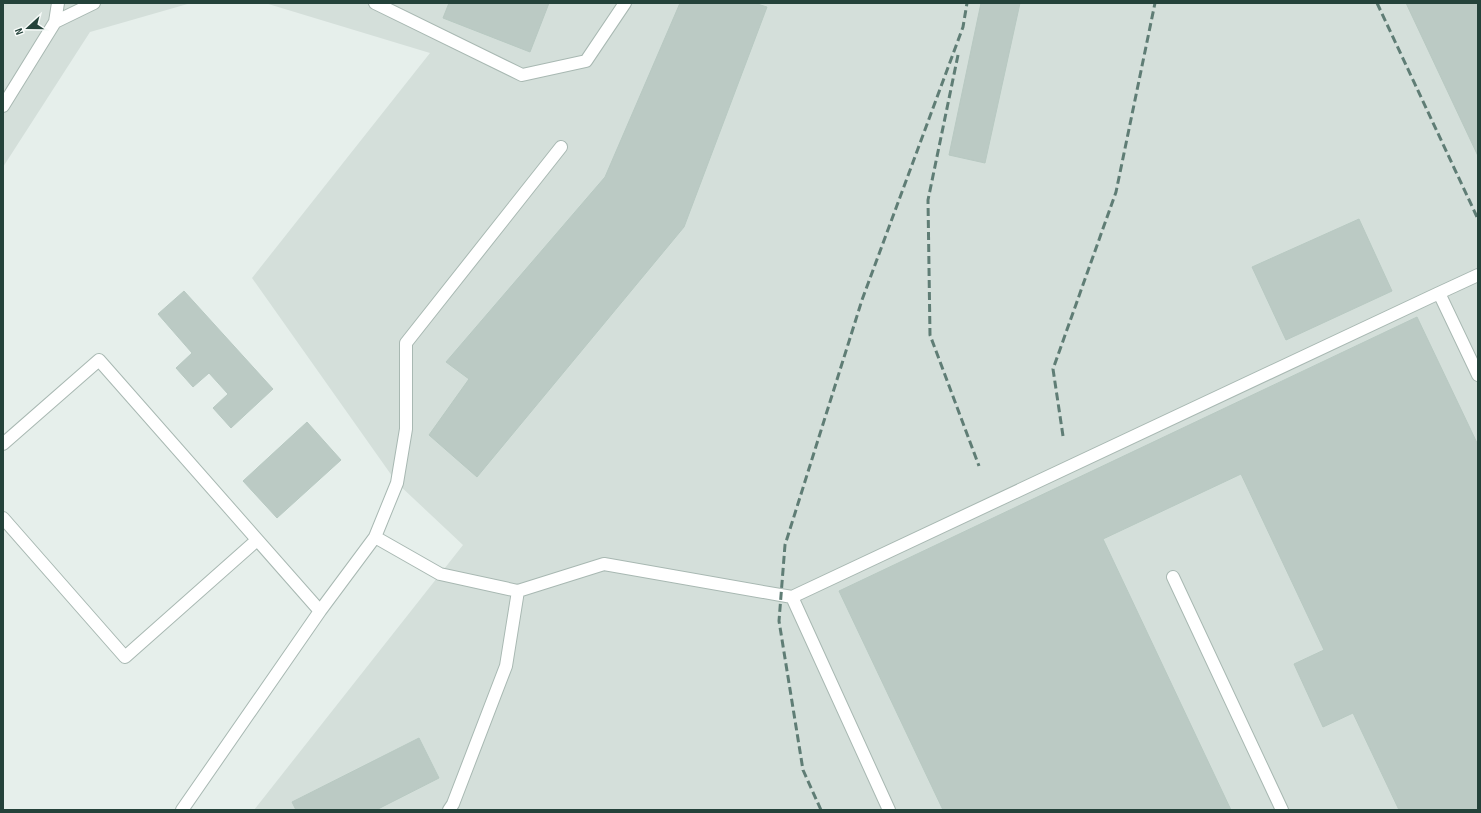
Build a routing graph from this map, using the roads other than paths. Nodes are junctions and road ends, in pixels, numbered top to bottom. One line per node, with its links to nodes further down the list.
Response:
1 (58, 3): 5 (lane)
2 (94, 3): 5 (lane)
3 (375, 3): 4 (lane)
4 (625, 3)
5 (56, 22): 6 (lane)
6 (3, 106)
7 (561, 147): 13 (lane)
8 (1478, 275): 9 (lane)
9 (1439, 294): 10 (lane); 17 (lane)
10 (1478, 375)
11 (3, 444): 14 (lane)
12 (3, 518): 14 (lane)
13 (374, 537): 16 (lane); 18 (lane)
14 (257, 540): 18 (lane)
15 (1173, 577): 22 (lane)
16 (518, 591): 17 (lane); 20 (lane)
17 (792, 596): 21 (lane)
18 (320, 611): 19 (lane)
19 (182, 810)
20 (449, 810)
21 (889, 810)
22 (1282, 810)

